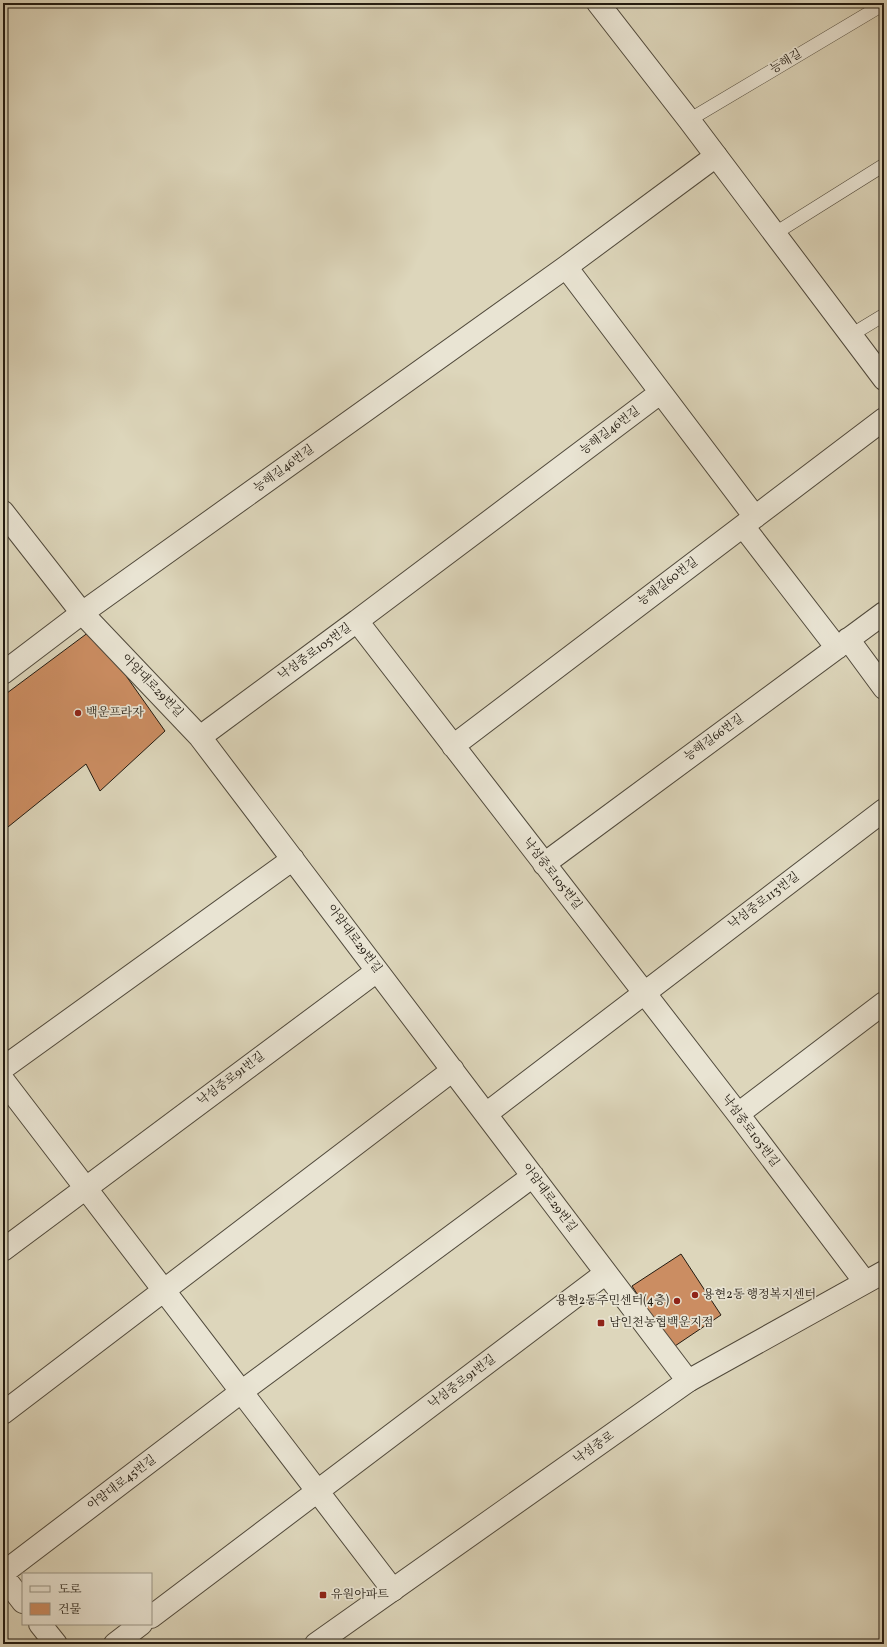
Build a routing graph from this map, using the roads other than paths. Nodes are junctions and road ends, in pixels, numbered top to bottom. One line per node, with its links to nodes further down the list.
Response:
1 (598, 3): 3 (street)
2 (884, 4): 3 (lane, 능해길)
3 (689, 120): 4 (street)
4 (716, 156): 6 (street); 7 (street, 능해길46번길)
5 (884, 164): 6 (lane)
6 (774, 234): 9 (street)
7 (566, 267): 11 (street); 16 (street, 능해길46번길)
8 (884, 316): 9 (lane)
9 (851, 335): 10 (street)
10 (884, 379)
11 (660, 393): 14 (street); 17 (street, 능해길46번길)
12 (884, 419): 14 (street, 능해길60번길)
13 (3, 512): 16 (street, 아암대로29번길)
14 (749, 521): 18 (street); 22 (street, 능해길60번길)
15 (884, 612): 18 (street, 능해길66번길)
16 (82, 613): 19 (street, 능해길46번길); 21 (street, 아암대로29번길)
17 (357, 621): 21 (street, 낙섬중로105번길); 22 (street, 낙섬중로105번길)
18 (842, 644): 20 (street); 25 (street, 능해길66번길)
19 (3, 673)
20 (884, 688)
21 (200, 737): 24 (street, 아암대로29번길)
22 (453, 746): 25 (street, 낙섬중로105번길)
23 (884, 810): 27 (street, 낙섬중로113번길)
24 (293, 859): 26 (street, 아암대로29번길); 29 (street)
25 (544, 864): 27 (street, 낙섬중로105번길)
26 (377, 970): 30 (street, 아암대로29번길); 35 (street, 낙섬중로91번길)
27 (644, 993): 32 (street, 낙섬중로113번길); 33 (street, 낙섬중로105번길)
28 (884, 1003): 33 (street)
29 (3, 1068)
30 (452, 1070): 32 (street, 아암대로29번길); 40 (street)
31 (3, 1080): 35 (street)
32 (486, 1114): 34 (street, 아암대로29번길)
33 (738, 1114): 39 (street, 낙섬중로105번길)
34 (533, 1176): 38 (street, 아암대로29번길); 42 (street)
35 (85, 1188): 36 (street); 40 (street)
36 (3, 1250)
37 (884, 1272): 39 (street, 낙섬중로)
38 (606, 1273): 41 (street, 아암대로29번길); 44 (street, 낙섬중로91번길)
39 (865, 1282): 41 (street, 낙섬중로)
40 (163, 1289): 42 (street); 43 (street)
41 (688, 1381): 46 (street, 낙섬중로)
42 (241, 1392): 44 (street); 45 (street, 아암대로45번길)
43 (3, 1413)
44 (317, 1491): 46 (street); 48 (street)
45 (3, 1575): 47 (street, 아암대로45번길)
46 (393, 1590): 53 (street, 낙섬중로)
47 (22, 1601)
48 (152, 1616)
49 (41, 1625): 51 (street)
50 (140, 1625): 52 (street)
51 (56, 1644)
52 (115, 1644)
53 (316, 1644)

